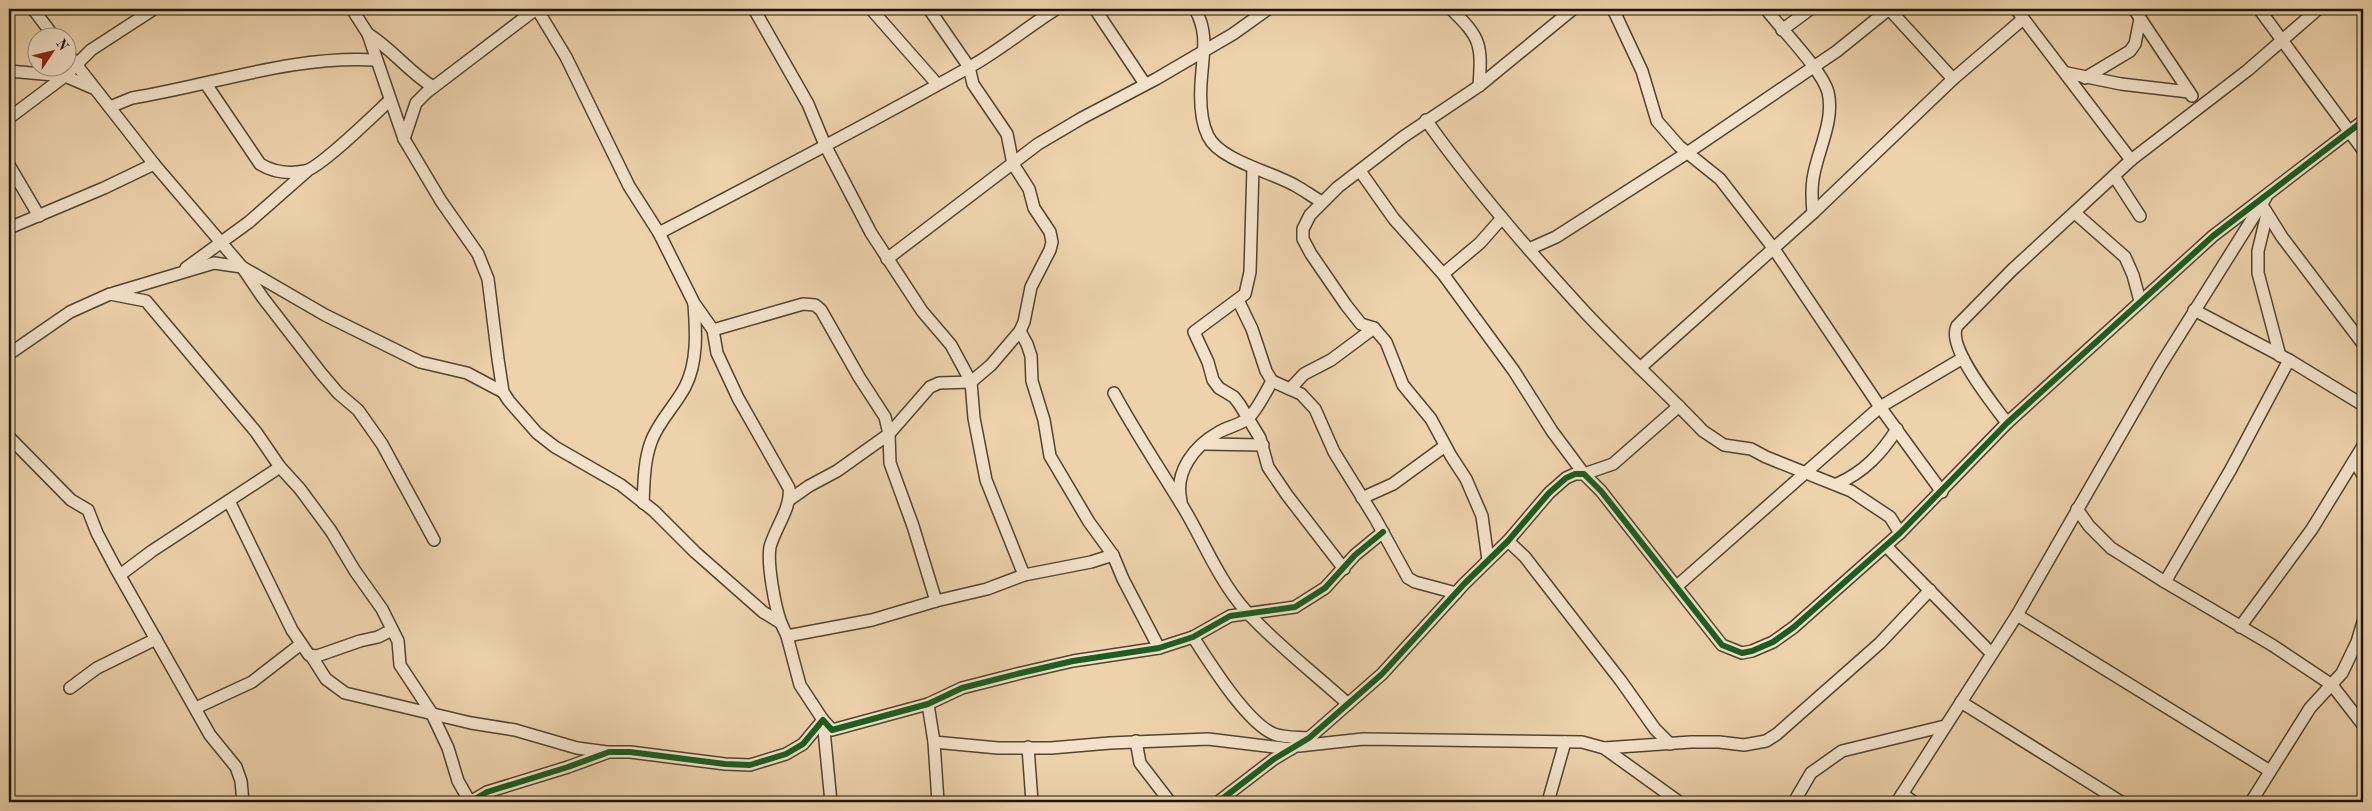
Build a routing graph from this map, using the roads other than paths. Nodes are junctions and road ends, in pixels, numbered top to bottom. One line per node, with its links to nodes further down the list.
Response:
1 (33, 9): 22 (street)
2 (154, 9): 28 (street)
3 (352, 9): 24 (street)
4 (537, 9): 43 (street); 74 (street)
5 (754, 9): 54 (street)
6 (871, 9): 40 (street)
7 (929, 9): 29 (street)
8 (1056, 9): 29 (street)
9 (1095, 9): 41 (street)
10 (1195, 9): 26 (street)
11 (1268, 9): 26 (street)
12 (1451, 9): 42 (street)
13 (1573, 9): 42 (street)
14 (1613, 9): 56 (street)
15 (1766, 9): 23 (street)
16 (2016, 9): 21 (street)
17 (2260, 9): 25 (street)
18 (2318, 9): 25 (street)
19 (1809, 10): 23 (street)
20 (2137, 14): 37 (street); 45 (street)
21 (2023, 19): 34 (street); 38 (street)
22 (47, 28)
23 (1782, 30): 30 (street)
24 (368, 34): 27 (street); 43 (street)
25 (2282, 39): 47 (street); 52 (street)
26 (1205, 48): 41 (street); 61 (street)
27 (376, 60): 39 (street); 46 (street)
28 (78, 64)
29 (969, 67): 40 (street); 59 (street)
30 (1814, 68): 38 (street); 56 (street); 69 (street)
31 (78, 69): 44 (street)
32 (9, 71): 33 (street)
33 (28, 73)
34 (2067, 73): 37 (street); 57 (street)
35 (61, 78): 49 (street)
36 (69, 78): 44 (street)
37 (2085, 78): 45 (street)
38 (1953, 79): 69 (street)
39 (206, 84): 48 (street); 62 (street)
40 (937, 84): 54 (street)
41 (1144, 84): 59 (street)
42 (1479, 86): 50 (street)
43 (433, 87): 53 (street)
44 (93, 88): 48 (street)
45 (2189, 92): 47 (street)
46 (389, 101): 53 (street); 62 (street)
47 (2199, 106): 57 (street)
48 (110, 107): 58 (street)
49 (9, 118)
50 (1426, 120): 63 (street); 72 (street)
51 (2363, 121): 52 (street)
52 (2351, 132): 55 (street); 65 (street)
53 (404, 139): 98 (street)
54 (825, 145): 74 (street); 78 (street)
55 (2363, 150)
56 (1687, 153): 76 (street); 77 (street)
57 (2131, 160): 64 (street)
58 (154, 164): 70 (street); 75 (street)
59 (1013, 164): 78 (street); 89 (street)
60 (9, 165): 70 (street)
61 (1253, 168): 66 (street); 83 (street)
62 (307, 171): 75 (street)
63 (1360, 171): 66 (street); 81 (street)
64 (2114, 176): 68 (street); 71 (street)
65 (2268, 194): 67 (street); 85 (street)
66 (1322, 202): 87 (street)
67 (2264, 210): 86 (street); 90 (street); 93 (street)
68 (2075, 213): 85 (street); 92 (street)
69 (1813, 214): 77 (street)
70 (39, 216): 73 (street)
71 (2140, 216)
72 (1502, 218): 76 (street); 81 (street)
73 (9, 228)
74 (659, 232): 84 (street)
75 (220, 243): 79 (street); 80 (street)
76 (1529, 249): 94 (street)
77 (1774, 249): 94 (street); 102 (street)
78 (887, 259): 96 (street)
79 (242, 267): 80 (street); 98 (street); 127 (street)
80 (180, 272): 82 (street)
81 (1443, 274): 115 (street)
82 (110, 294): 91 (street); 113 (street)
83 (1238, 300): 95 (street); 103 (street)
84 (694, 302): 88 (street); 122 (street)
85 (2140, 302): 104 (street)
86 (2194, 310): 93 (street); 124 (street)
87 (1374, 328): 97 (street); 110 (street)
88 (713, 330): 106 (street); 120 (street)
89 (1020, 332): 96 (street); 130 (street)
90 (2363, 344)
91 (9, 354)
92 (1963, 358): 102 (street); 104 (street)
93 (2284, 358): 100 (street); 135 (street)
94 (1640, 368): 101 (street)
95 (1272, 381): 97 (street); 103 (street)
96 (971, 382): 106 (street); 134 (street)
97 (1290, 389): 119 (street)
98 (503, 392): 122 (street)
99 (1114, 393): 123 (street)
100 (2363, 405)
101 (1680, 406): 114 (street); 115 (street)
102 (1880, 407): 105 (street); 114 (street)
103 (1249, 419): 108 (street); 109 (street)
104 (2007, 423): 118 (street)
105 (1897, 429): 117 (street); 118 (street)
106 (889, 434): 120 (street); 139 (street)
107 (9, 437): 133 (street)
108 (1205, 444): 109 (street); 123 (street)
109 (1263, 446): 132 (street)
110 (1445, 446): 119 (street); 131 (street)
111 (2363, 446): 112 (street)
112 (2354, 461): 116 (street); 144 (street)
113 (280, 467): 121 (street); 145 (street)
114 (1806, 472): 117 (street); 136 (street)
115 (1584, 474): 128 (street); 136 (street)
116 (2363, 475)
117 (1837, 484): 126 (street)
118 (1942, 492): 126 (street)
119 (1362, 498): 125 (street)
120 (789, 500): 143 (street)
121 (230, 501): 133 (street); 149 (street)
122 (643, 503): 143 (street)
123 (1183, 507): 140 (street)
124 (2077, 509): 135 (street); 141 (street)
125 (1383, 532): 132 (street); 138 (street)
126 (1900, 533): 129 (street)
127 (434, 540)
128 (1508, 541): 131 (street); 167 (street)
129 (1886, 546): 136 (street); 137 (street)
130 (1113, 555): 134 (street); 150 (street)
131 (1488, 560): 138 (street)
132 (1344, 569): 140 (street)
133 (120, 575): 148 (street)
134 (1024, 575): 139 (street)
135 (2165, 582): 144 (street)
136 (1677, 586)
137 (1930, 590): 151 (street); 167 (street)
138 (1456, 593): 157 (street)
139 (936, 601): 146 (street)
140 (1247, 612): 147 (street); 157 (street)
141 (2018, 614): 151 (street); 172 (street)
142 (2363, 622): 153 (street)
143 (781, 624): 146 (street)
144 (2240, 627): 153 (street)
145 (392, 630): 152 (street); 159 (street)
146 (787, 636): 160 (street)
147 (1193, 636): 150 (street); 163 (street)
148 (156, 639): 154 (street); 158 (street)
149 (301, 644): 152 (street); 158 (street)
150 (1158, 648): 156 (street)
151 (1991, 653): 155 (street)
152 (312, 657): 159 (street)
153 (2332, 685): 161 (street); 172 (street)
154 (70, 688)
155 (1961, 702): 162 (street); 185 (street)
156 (928, 704): 160 (street); 165 (street)
157 (1348, 704): 163 (street)
158 (196, 710): 174 (street)
159 (432, 712): 171 (street); 175 (street)
160 (823, 720): 171 (street); 176 (street)
161 (2363, 724)
162 (1945, 726): 173 (street); 183 (street)
163 (1309, 738): 169 (street)
164 (1136, 741): 168 (street); 169 (street); 179 (street)
165 (934, 742): 168 (street); 177 (street)
166 (1565, 742): 169 (street); 170 (street); 181 (street)
167 (1670, 744): 170 (street)
168 (1028, 747): 178 (street)
169 (1294, 748): 180 (street)
170 (1604, 748): 182 (street)
171 (609, 752): 175 (street)
172 (2270, 771): 186 (street)
173 (1899, 798): 184 (street)
174 (243, 802)
175 (470, 802)
176 (831, 802)
177 (938, 802)
178 (1032, 802)
179 (1170, 802)
180 (1218, 802)
181 (1548, 802)
182 (1680, 802)
183 (1794, 802)
184 (1914, 802)
185 (2121, 802)
186 (2252, 802)

